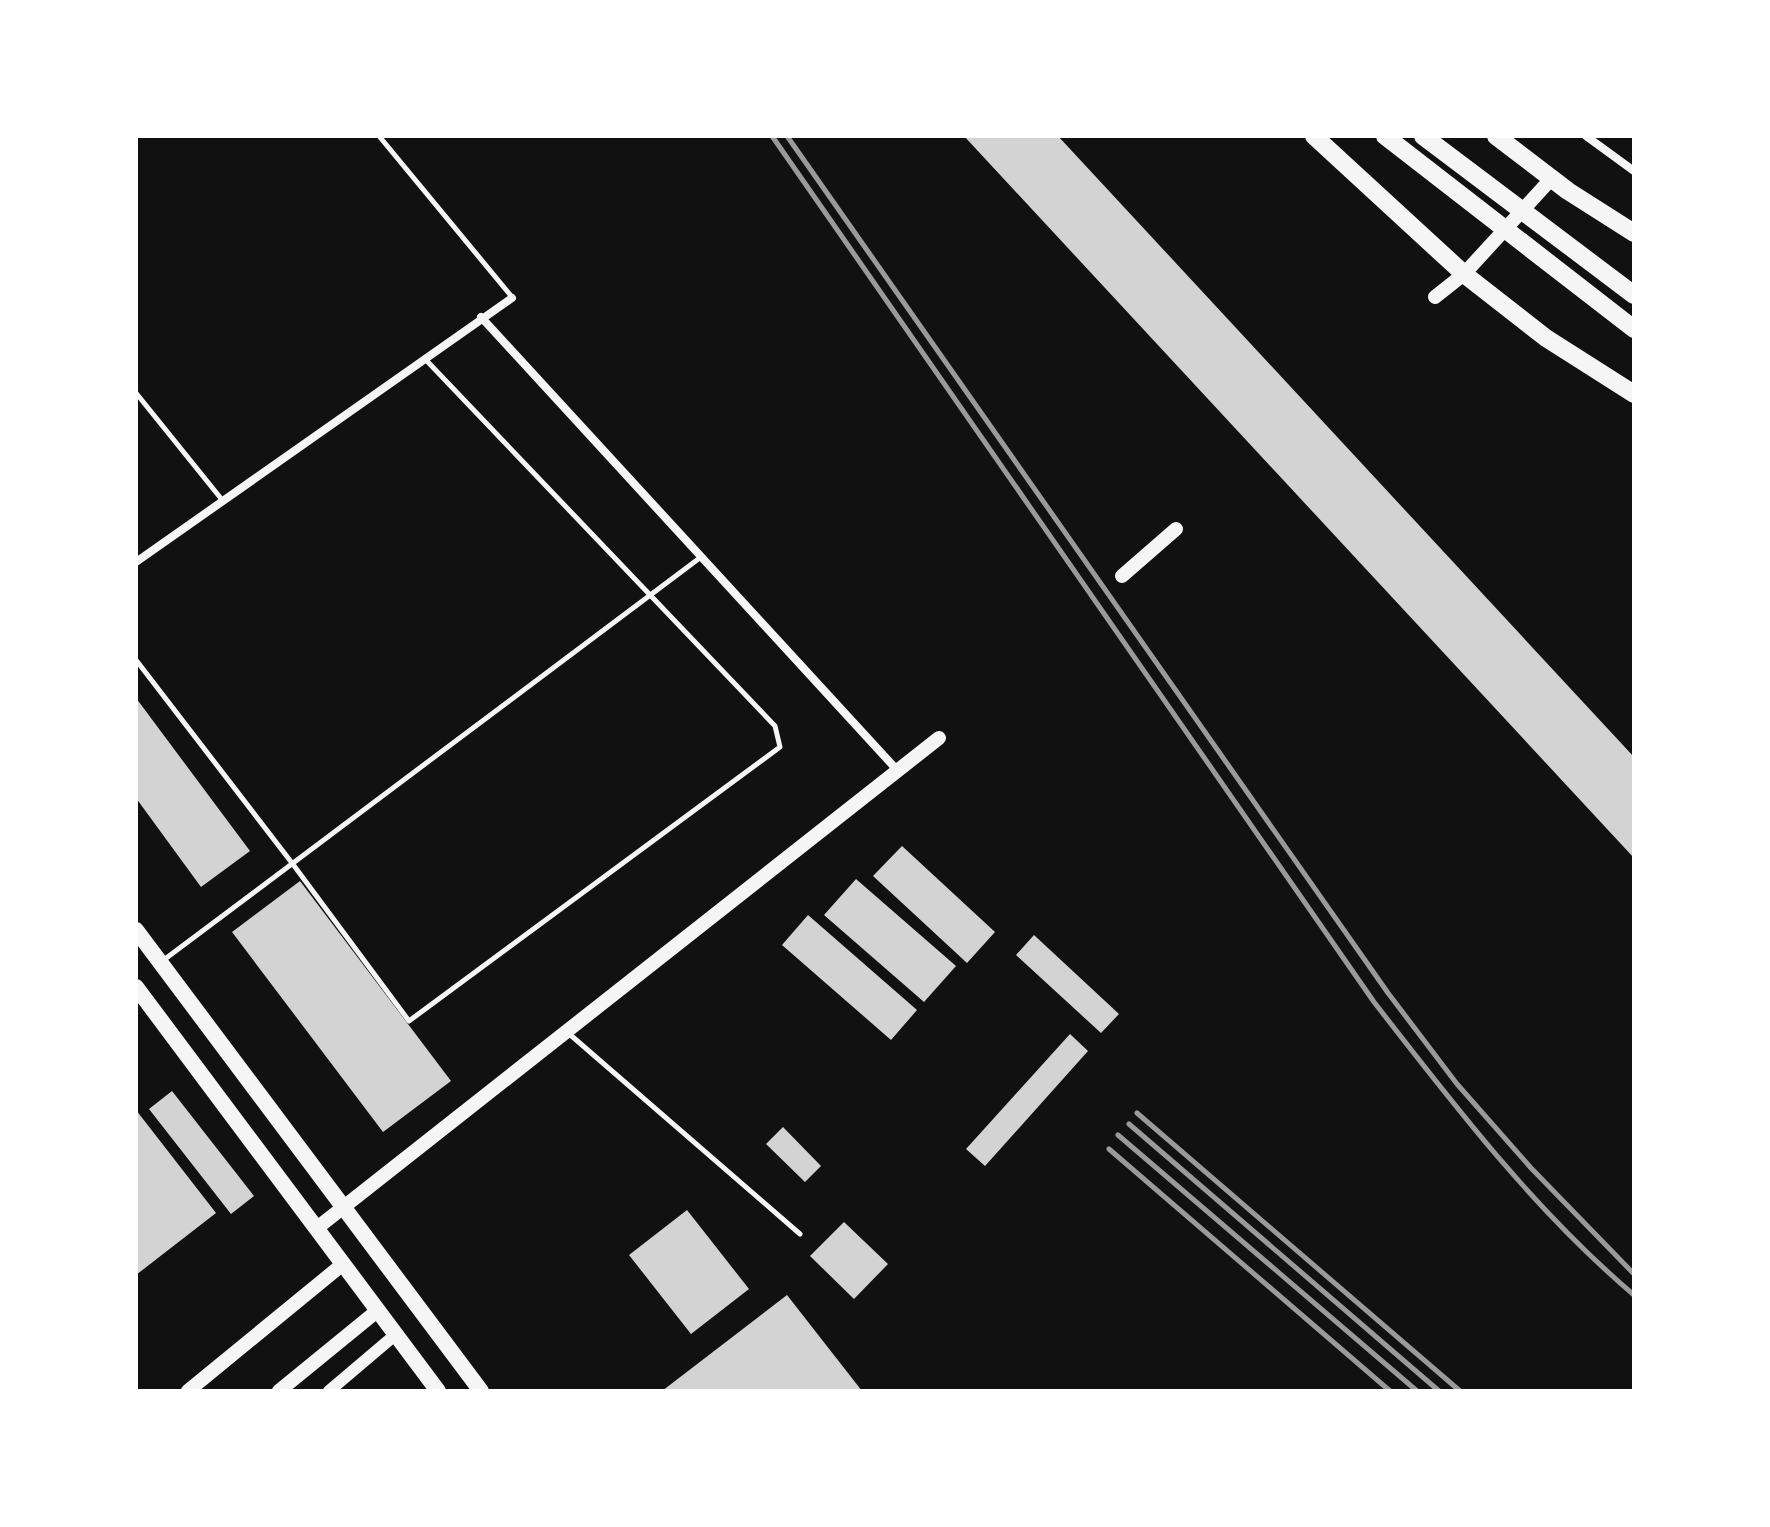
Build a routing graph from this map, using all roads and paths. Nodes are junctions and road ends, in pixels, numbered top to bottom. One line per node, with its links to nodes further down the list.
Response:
1 (379, 136): 13 (lane)
2 (1314, 136): 10 (highway)
3 (1385, 136): 15 (highway)
4 (1423, 136): 11 (highway)
5 (1496, 136): 8 (highway)
6 (1586, 136): 7 (street)
7 (1634, 171)
8 (1552, 178): 9 (highway); 10 (main road)
9 (1634, 233)
10 (1464, 274): 12 (main road); 18 (highway)
11 (1634, 295)
12 (1435, 297)
13 (512, 298): 14 (street)
14 (481, 317): 16 (street); 21 (street)
15 (1634, 329)
16 (424, 358): 19 (street); 24 (lane)
17 (136, 393): 19 (lane)
18 (1634, 394)
19 (223, 501): 22 (street)
20 (1176, 529): 23 (main road)
21 (701, 557): 24 (lane); 27 (street)
22 (136, 562)
23 (1122, 576)
24 (651, 595): 28 (lane); 28 (lane)
25 (136, 660): 28 (lane)
26 (939, 738): 27 (main road)
27 (898, 771): 32 (main road)
28 (292, 863): 30 (lane)
29 (136, 930): 30 (highway)
30 (161, 962): 33 (highway)
31 (136, 987): 34 (highway)
32 (566, 1031): 33 (main road); 35 (lane)
33 (343, 1207): 34 (main road); 43 (highway)
34 (317, 1228): 36 (highway)
35 (800, 1234)
36 (343, 1264): 37 (highway); 39 (main road)
37 (377, 1311): 38 (highway); 40 (main road)
38 (395, 1335): 41 (street); 42 (highway)
39 (188, 1391)
40 (279, 1391)
41 (329, 1391)
42 (438, 1391)
43 (481, 1391)

